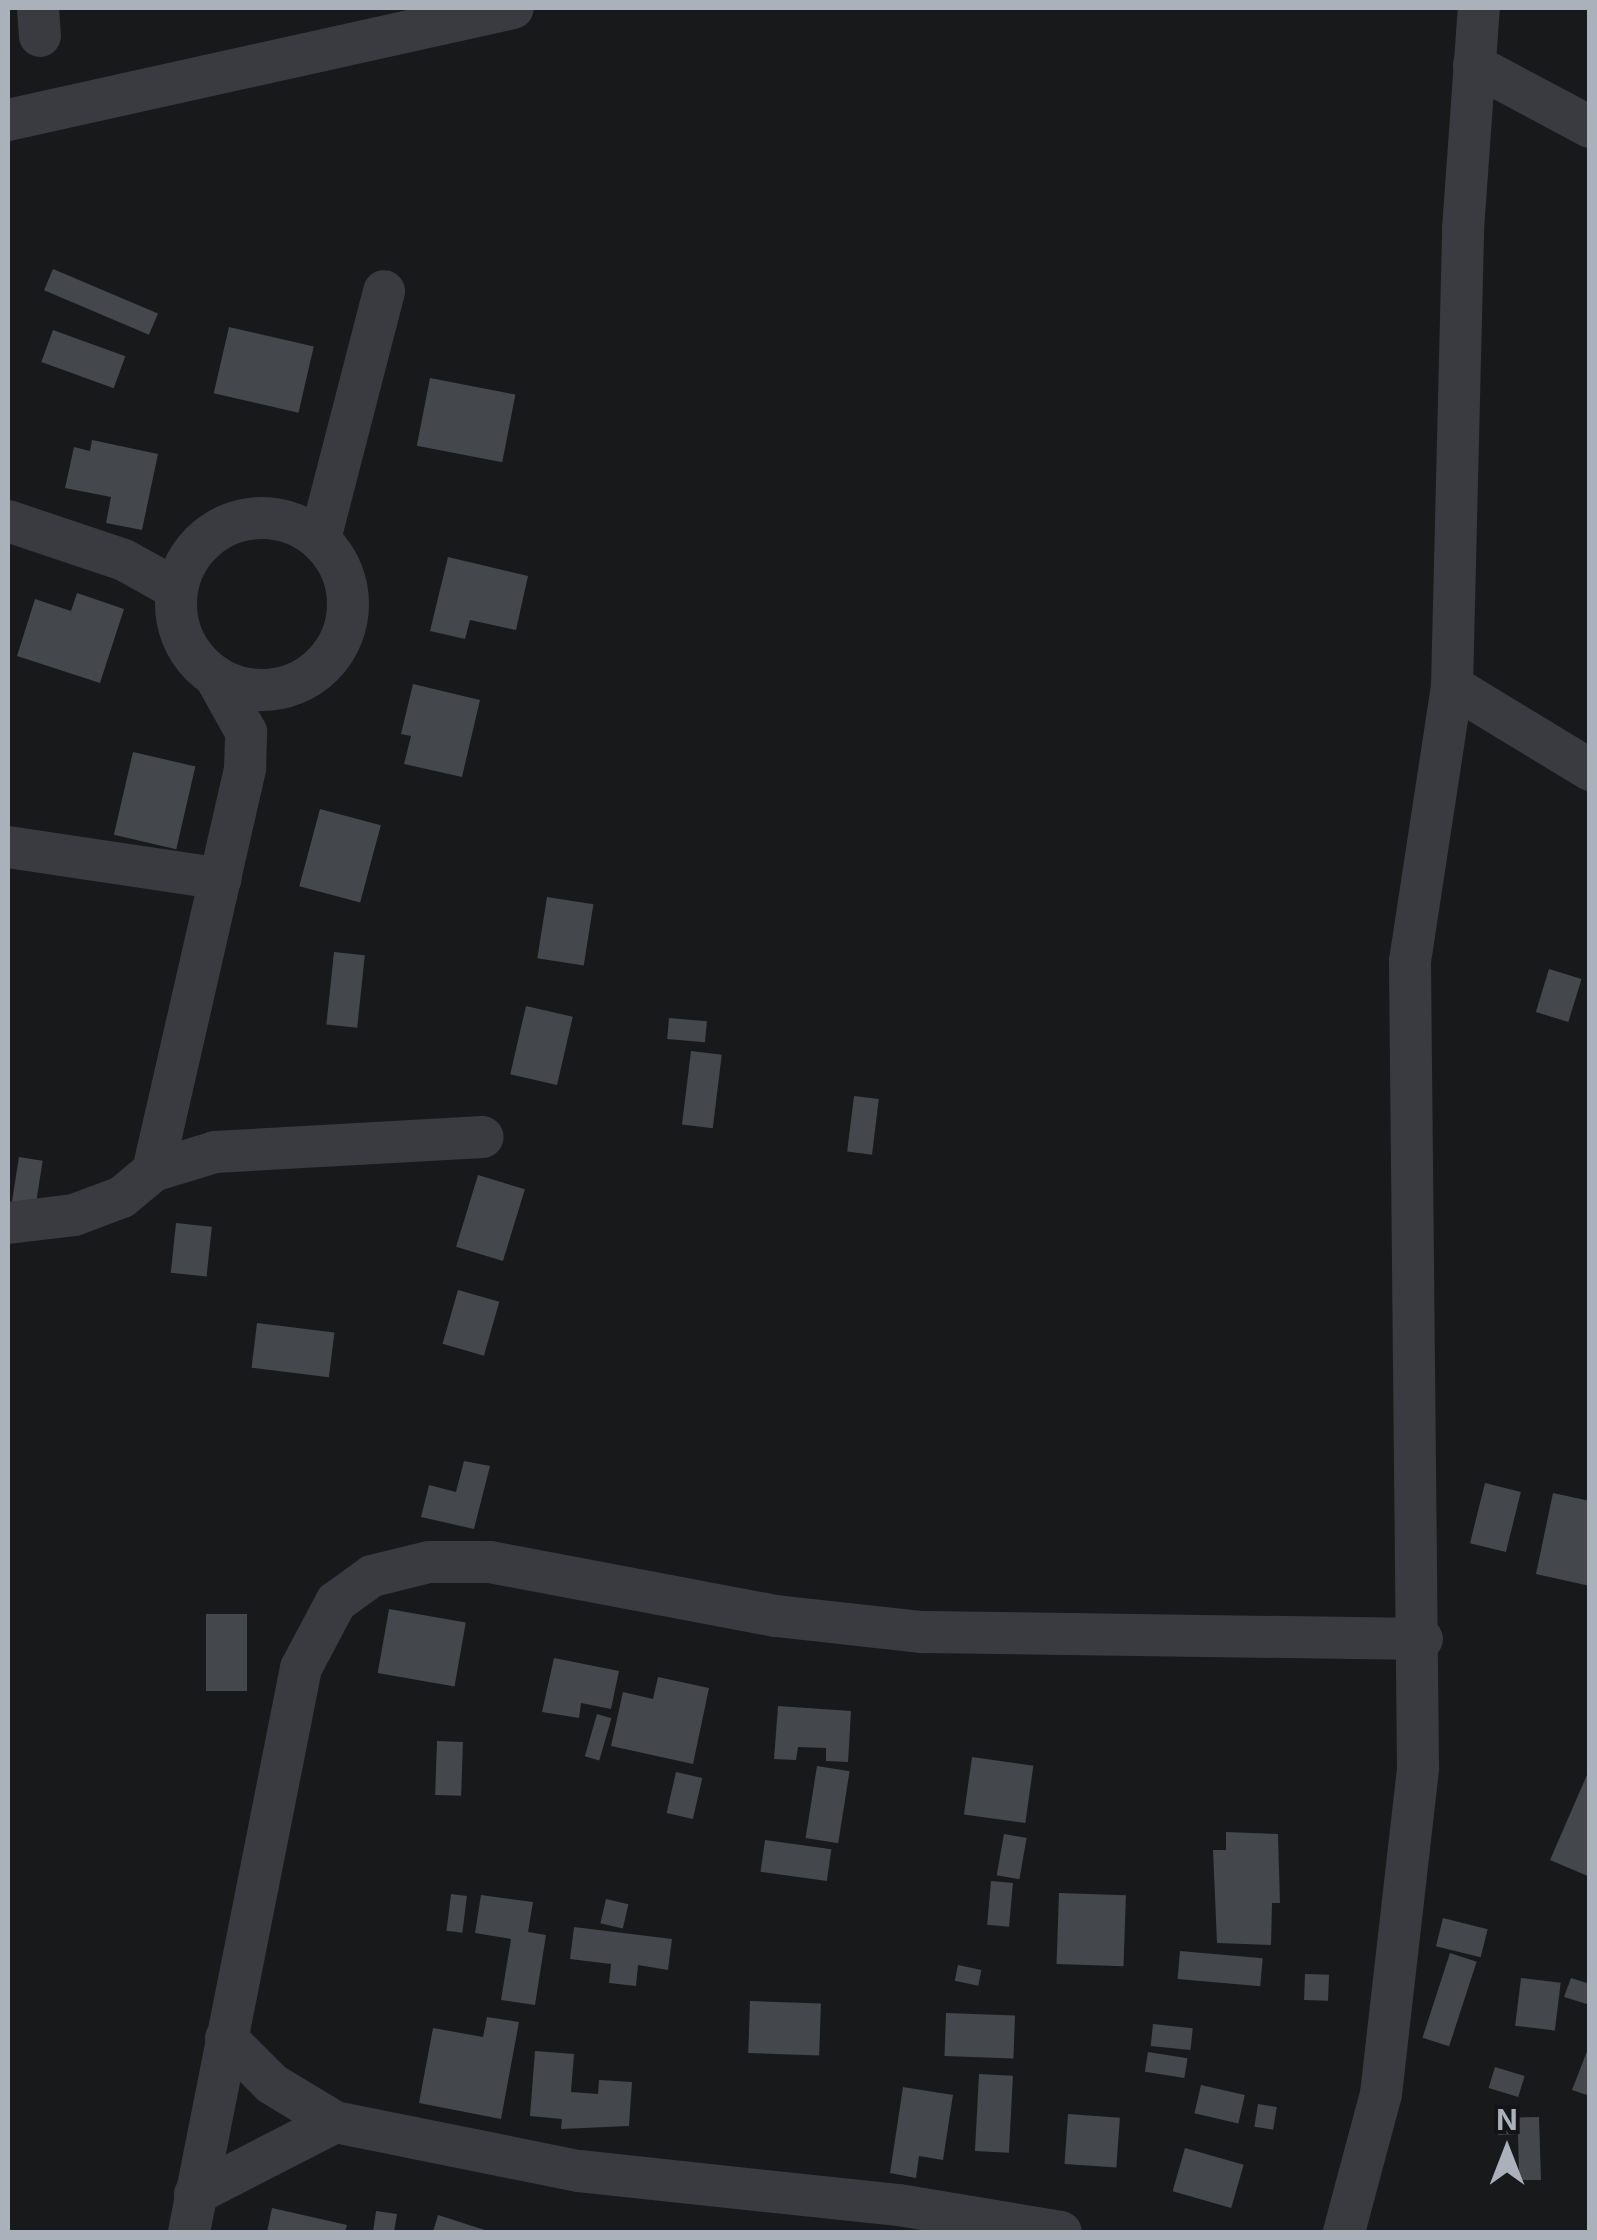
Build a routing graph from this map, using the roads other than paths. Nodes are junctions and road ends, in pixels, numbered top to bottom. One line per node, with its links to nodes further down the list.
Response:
1 (514, 8): 4 (street)
2 (1479, 8): 3 (street)
3 (1474, 65): 5 (street); 11 (street)
4 (8, 120)
5 (1590, 126)
6 (384, 291): 8 (street)
7 (8, 520): 9 (street)
8 (320, 539): 9 (street); 10 (street)
9 (176, 590): 10 (street)
10 (215, 676): 14 (street)
11 (1452, 686): 12 (street); 18 (street)
12 (1590, 770)
13 (8, 848): 14 (street)
14 (221, 879): 16 (street)
15 (482, 1137): 16 (street)
16 (153, 1170): 17 (street)
17 (8, 1223)
18 (1422, 1640): 19 (street); 23 (street)
19 (226, 2038): 20 (street); 21 (street)
20 (335, 2122): 21 (street); 22 (street)
21 (192, 2213)
22 (1061, 2232)
23 (1344, 2232)

